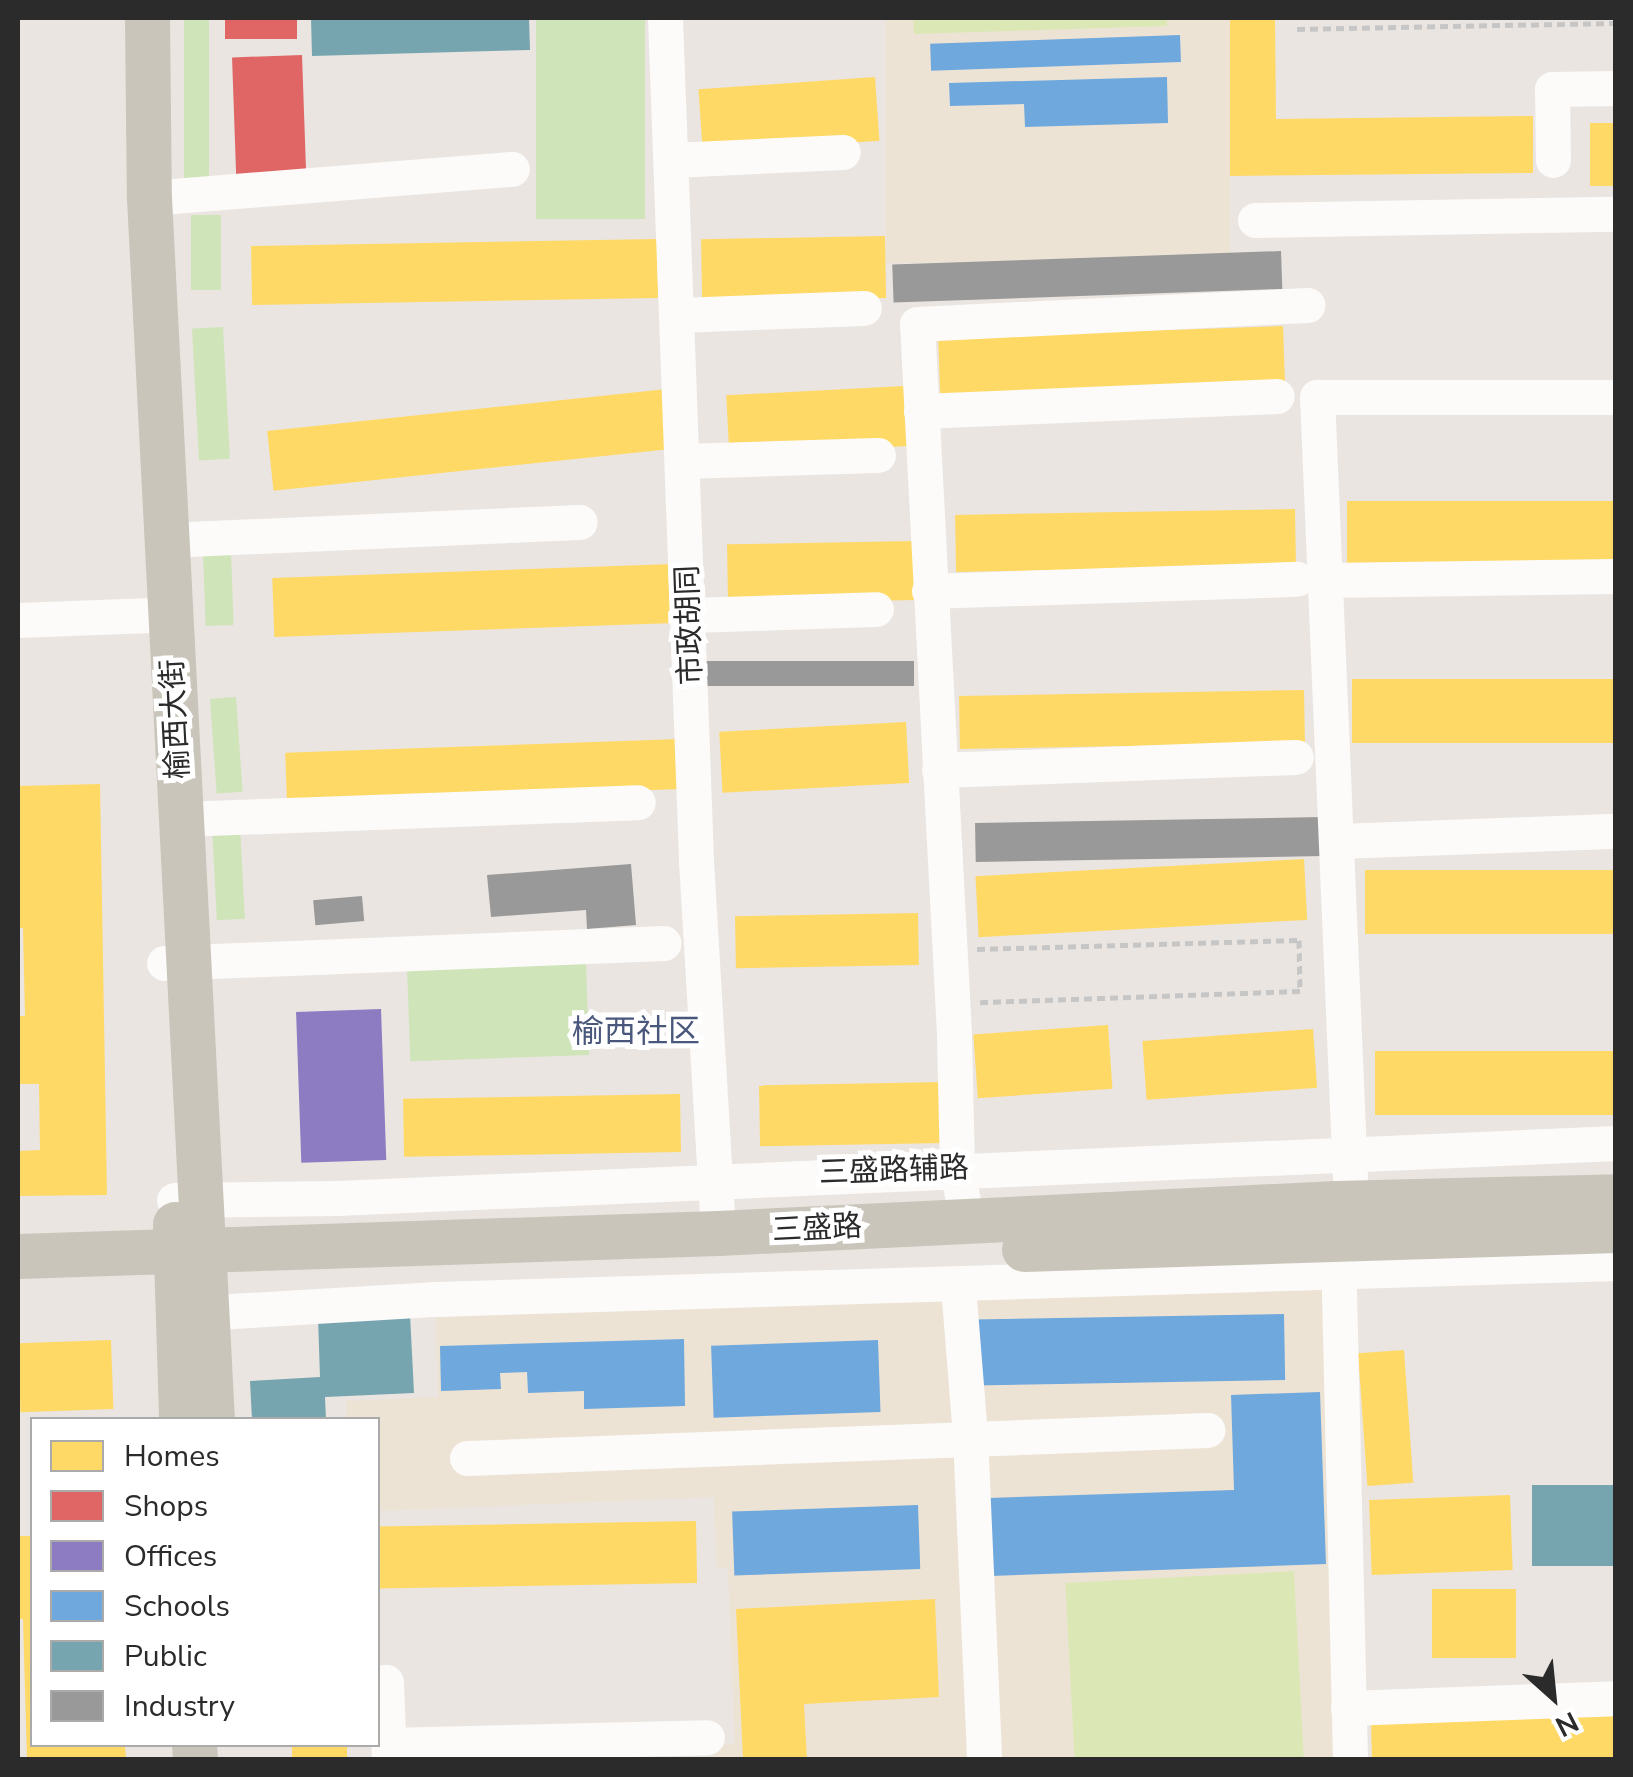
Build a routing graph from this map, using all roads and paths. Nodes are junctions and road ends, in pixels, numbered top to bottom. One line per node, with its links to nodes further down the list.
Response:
1 (128, 18): 29 (main road, 榆西大街)
2 (147, 18): 11 (main road, 榆西大街)
3 (665, 18): 8 (street, 市政胡同)
4 (1616, 23): 5 (path)
5 (1298, 29)
6 (1616, 88): 9 (street)
7 (843, 152): 8 (street)
8 (672, 160): 16 (street, 市政胡同)
9 (1553, 160)
10 (512, 169): 11 (street)
11 (150, 198): 23 (main road, 榆西大街)
12 (1616, 214): 13 (street)
13 (1255, 220)
14 (1308, 305): 19 (street)
15 (864, 308): 16 (street)
16 (679, 315): 21 (street, 市政胡同)
17 (1277, 396): 19 (street)
18 (1616, 397): 25 (street)
19 (921, 411): 26 (street)
20 (878, 455): 21 (street)
21 (684, 462): 28 (street, 市政胡同)
22 (580, 522): 23 (street)
23 (166, 540): 34 (main road, 榆西大街)
24 (1616, 576): 25 (street)
25 (1310, 580): 26 (street); 36 (street)
26 (929, 590): 32 (street)
27 (876, 609): 28 (street)
28 (689, 615): 44 (street, 市政胡同)
29 (151, 616): 30 (street); 39 (main road, 榆西大街)
30 (18, 620)
31 (1296, 758): 32 (street)
32 (939, 770): 38 (street)
33 (638, 802): 34 (street)
34 (182, 820): 39 (main road, 榆西大街)
35 (1616, 831): 36 (street)
36 (1338, 841): 42 (street)
37 (664, 943): 39 (street)
38 (947, 951): 40 (street); 40 (path)
39 (176, 962): 46 (main road, 榆西大街)
40 (952, 1003): 43 (street)
41 (1616, 1143): 42 (street, 三盛路辅路)
42 (1350, 1155): 43 (street, 三盛路辅路); 48 (street)
43 (957, 1168): 44 (street, 三盛路辅路); 47 (street)
44 (713, 1179): 46 (street, 三盛路辅路); 50 (street, 市政胡同)
45 (1616, 1196): 48 (main road, 三盛路)
46 (187, 1200): 54 (main road, 榆西大街)
47 (967, 1222): 48 (main road, 三盛路); 50 (main road, 三盛路)
48 (1340, 1229): 49 (main road, 三盛路); 52 (street); 54 (main road, 三盛路); 55 (street); 63 (street)
49 (1616, 1230)
50 (718, 1233): 54 (main road, 三盛路)
51 (18, 1256): 54 (main road, 三盛路)
52 (1616, 1262)
53 (18, 1277): 54 (main road, 三盛路)
54 (192, 1279): 55 (street); 56 (main road, 榆西大街); 57 (main road, 榆西大街)
55 (958, 1286): 59 (street)
56 (181, 1417)
57 (212, 1417)
58 (1207, 1430): 59 (street)
59 (970, 1436): 60 (street); 66 (street)
60 (468, 1458)
61 (380, 1683): 65 (street)
62 (1616, 1698): 63 (street)
63 (1348, 1708): 67 (street)
64 (707, 1737): 65 (street)
65 (389, 1752)
66 (984, 1760)
67 (1350, 1760)

